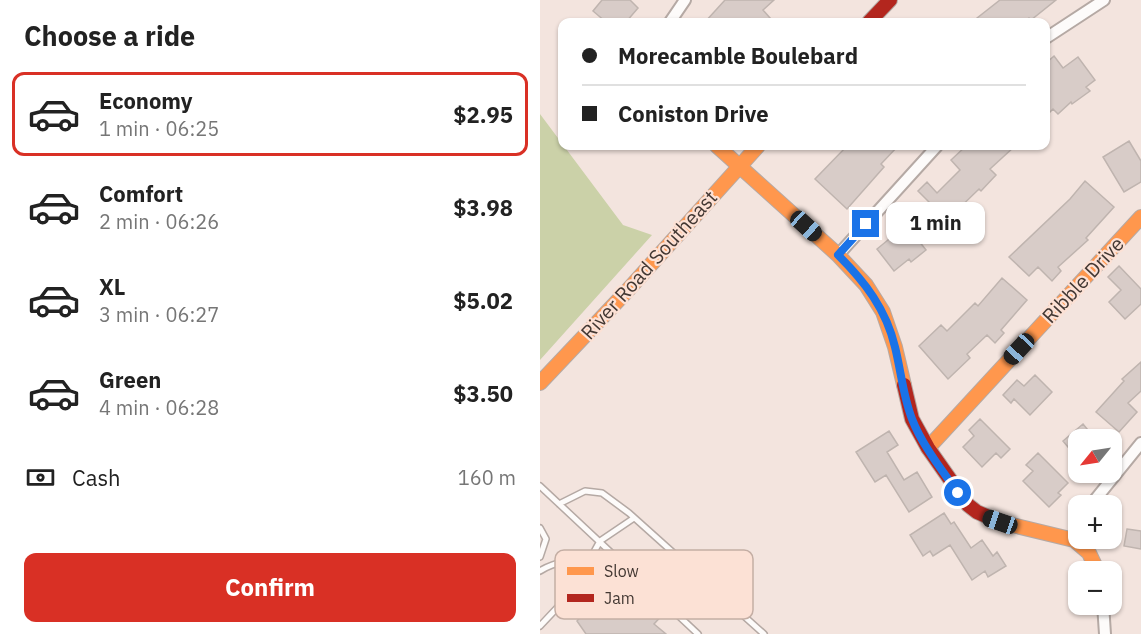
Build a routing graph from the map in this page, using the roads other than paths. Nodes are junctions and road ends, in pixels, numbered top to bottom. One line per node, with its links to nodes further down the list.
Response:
1 (685, 0): 4 (street)
2 (890, 0): 5 (street)
3 (1104, 0): 6 (street)
4 (673, 18)
5 (873, 18)
6 (1050, 35)
7 (721, 150): 10 (street)
8 (754, 150): 10 (street, River Road Southeast)
9 (934, 150): 12 (street)
10 (739, 166): 12 (street); 13 (street, River Road Southeast)
11 (1141, 217): 15 (street, Ribble Drive)
12 (838, 255): 15 (street)
13 (540, 383)
14 (1141, 443): 17 (street)
15 (928, 448): 21 (street)
16 (540, 486): 18 (lane)
17 (1099, 495)
18 (559, 504): 19 (lane); 22 (lane)
19 (634, 518): 22 (lane); 25 (lane)
20 (540, 528): 26 (lane)
21 (1068, 539)
22 (600, 541): 23 (lane); 24 (lane)
23 (596, 550)
24 (609, 550)
25 (670, 550)
26 (540, 557)
27 (555, 563): 28 (lane)
28 (540, 571)
29 (555, 610): 33 (lane)
30 (1104, 615): 36 (street)
31 (682, 619): 34 (lane)
32 (747, 619): 35 (lane)
33 (540, 626)
34 (698, 634)
35 (764, 634)
36 (1105, 634)

